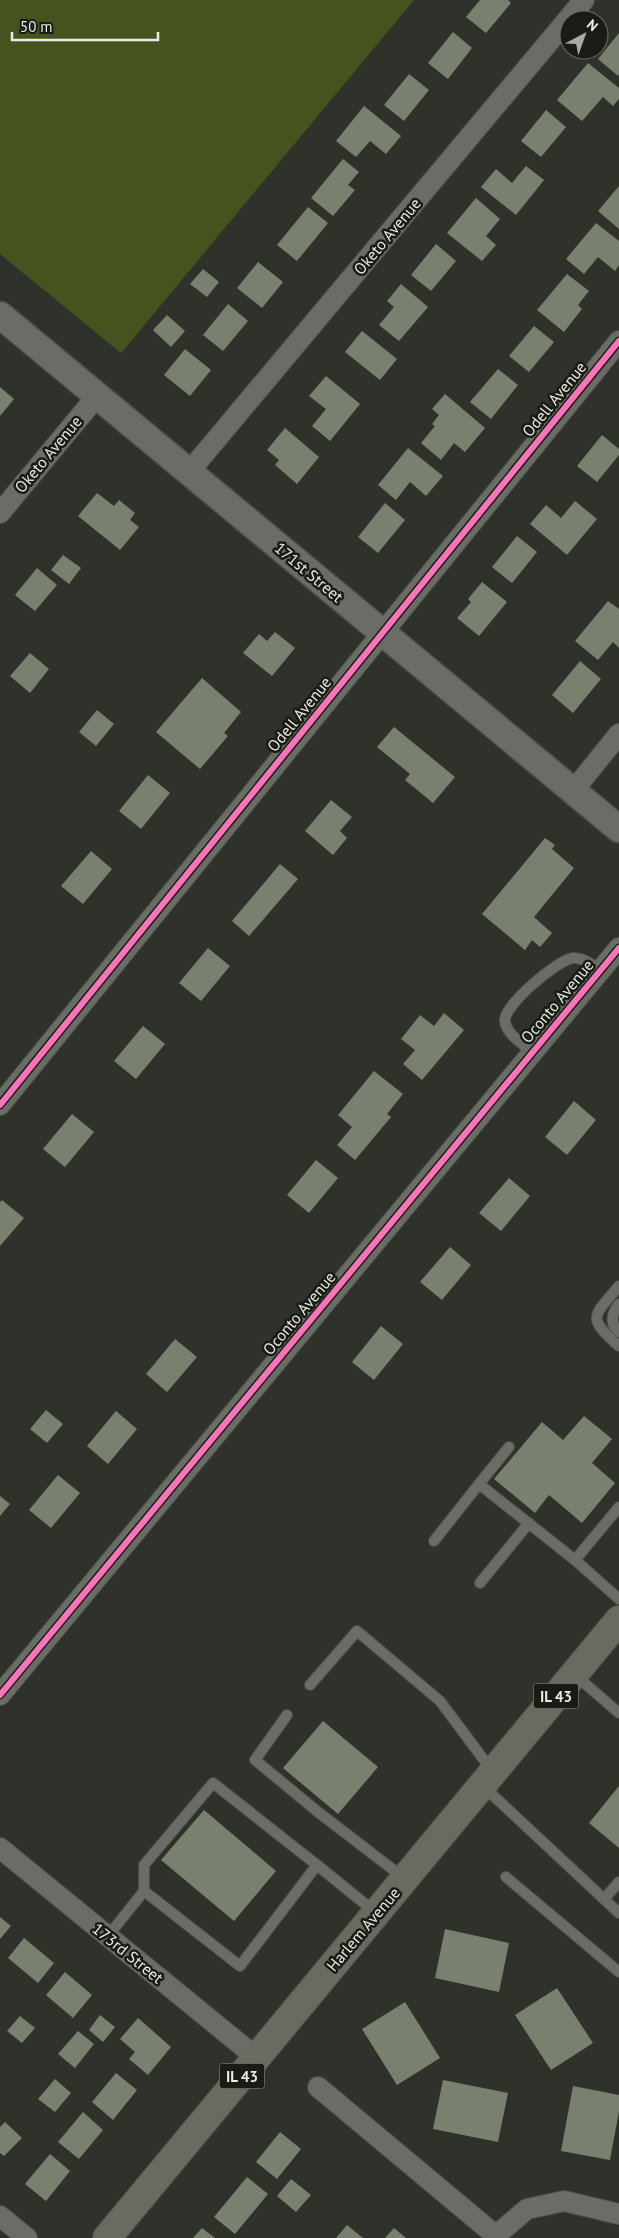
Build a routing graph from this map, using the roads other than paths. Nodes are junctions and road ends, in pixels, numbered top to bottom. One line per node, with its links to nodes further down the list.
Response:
1 (584, 0): 5 (street, Oketo Avenue)
2 (0, 316): 4 (street, 171st Street)
3 (619, 341): 7 (street, Odell Avenue)
4 (97, 396): 5 (street, 171st Street); 6 (street, Oketo Avenue)
5 (189, 472): 7 (street, 171st Street)
6 (0, 513)
7 (383, 633): 9 (street, 171st Street); 13 (street, Odell Avenue)
8 (619, 734): 9 (street)
9 (573, 790): 10 (street, 171st Street)
10 (619, 829)
11 (611, 962): 12 (street, Oconto Avenue); 12 (lane)
12 (532, 1052): 29 (street, Oconto Avenue)
13 (0, 1105)
14 (619, 1286): 17 (lane)
15 (619, 1304): 16 (lane)
16 (619, 1332)
17 (619, 1346)
18 (509, 1447): 19 (lane)
19 (479, 1484): 21 (lane); 22 (lane)
20 (619, 1507): 23 (lane)
21 (529, 1523): 23 (lane); 24 (lane)
22 (434, 1541)
23 (575, 1560): 25 (lane)
24 (480, 1583)
25 (619, 1599)
26 (619, 1620): 27 (main road, Harlem Avenue / IL 43)
27 (574, 1674): 30 (lane); 32 (main road, Harlem Avenue / IL 43)
28 (310, 1685): 32 (lane)
29 (0, 1695)
30 (619, 1713)
31 (287, 1715): 36 (lane)
32 (488, 1778): 36 (main road, Harlem Avenue / IL 43); 39 (lane)
33 (0, 1848): 42 (street, 173rd Street)
34 (317, 1865): 38 (lane); 38 (lane); 40 (lane)
35 (506, 1877): 43 (lane)
36 (405, 1878): 40 (main road, Harlem Avenue / IL 43)
37 (619, 1882): 39 (lane)
38 (144, 1891): 42 (lane)
39 (604, 1899): 41 (lane)
40 (376, 1913): 44 (main road, Harlem Avenue / IL 43)
41 (619, 1913)
42 (108, 1936): 44 (street, 173rd Street)
43 (619, 1972)
44 (257, 2058): 50 (main road, Harlem Avenue / IL 43)
45 (318, 2087): 48 (street)
46 (619, 2214): 48 (street)
47 (0, 2216): 49 (street)
48 (494, 2236)
49 (27, 2238)
50 (108, 2238)

